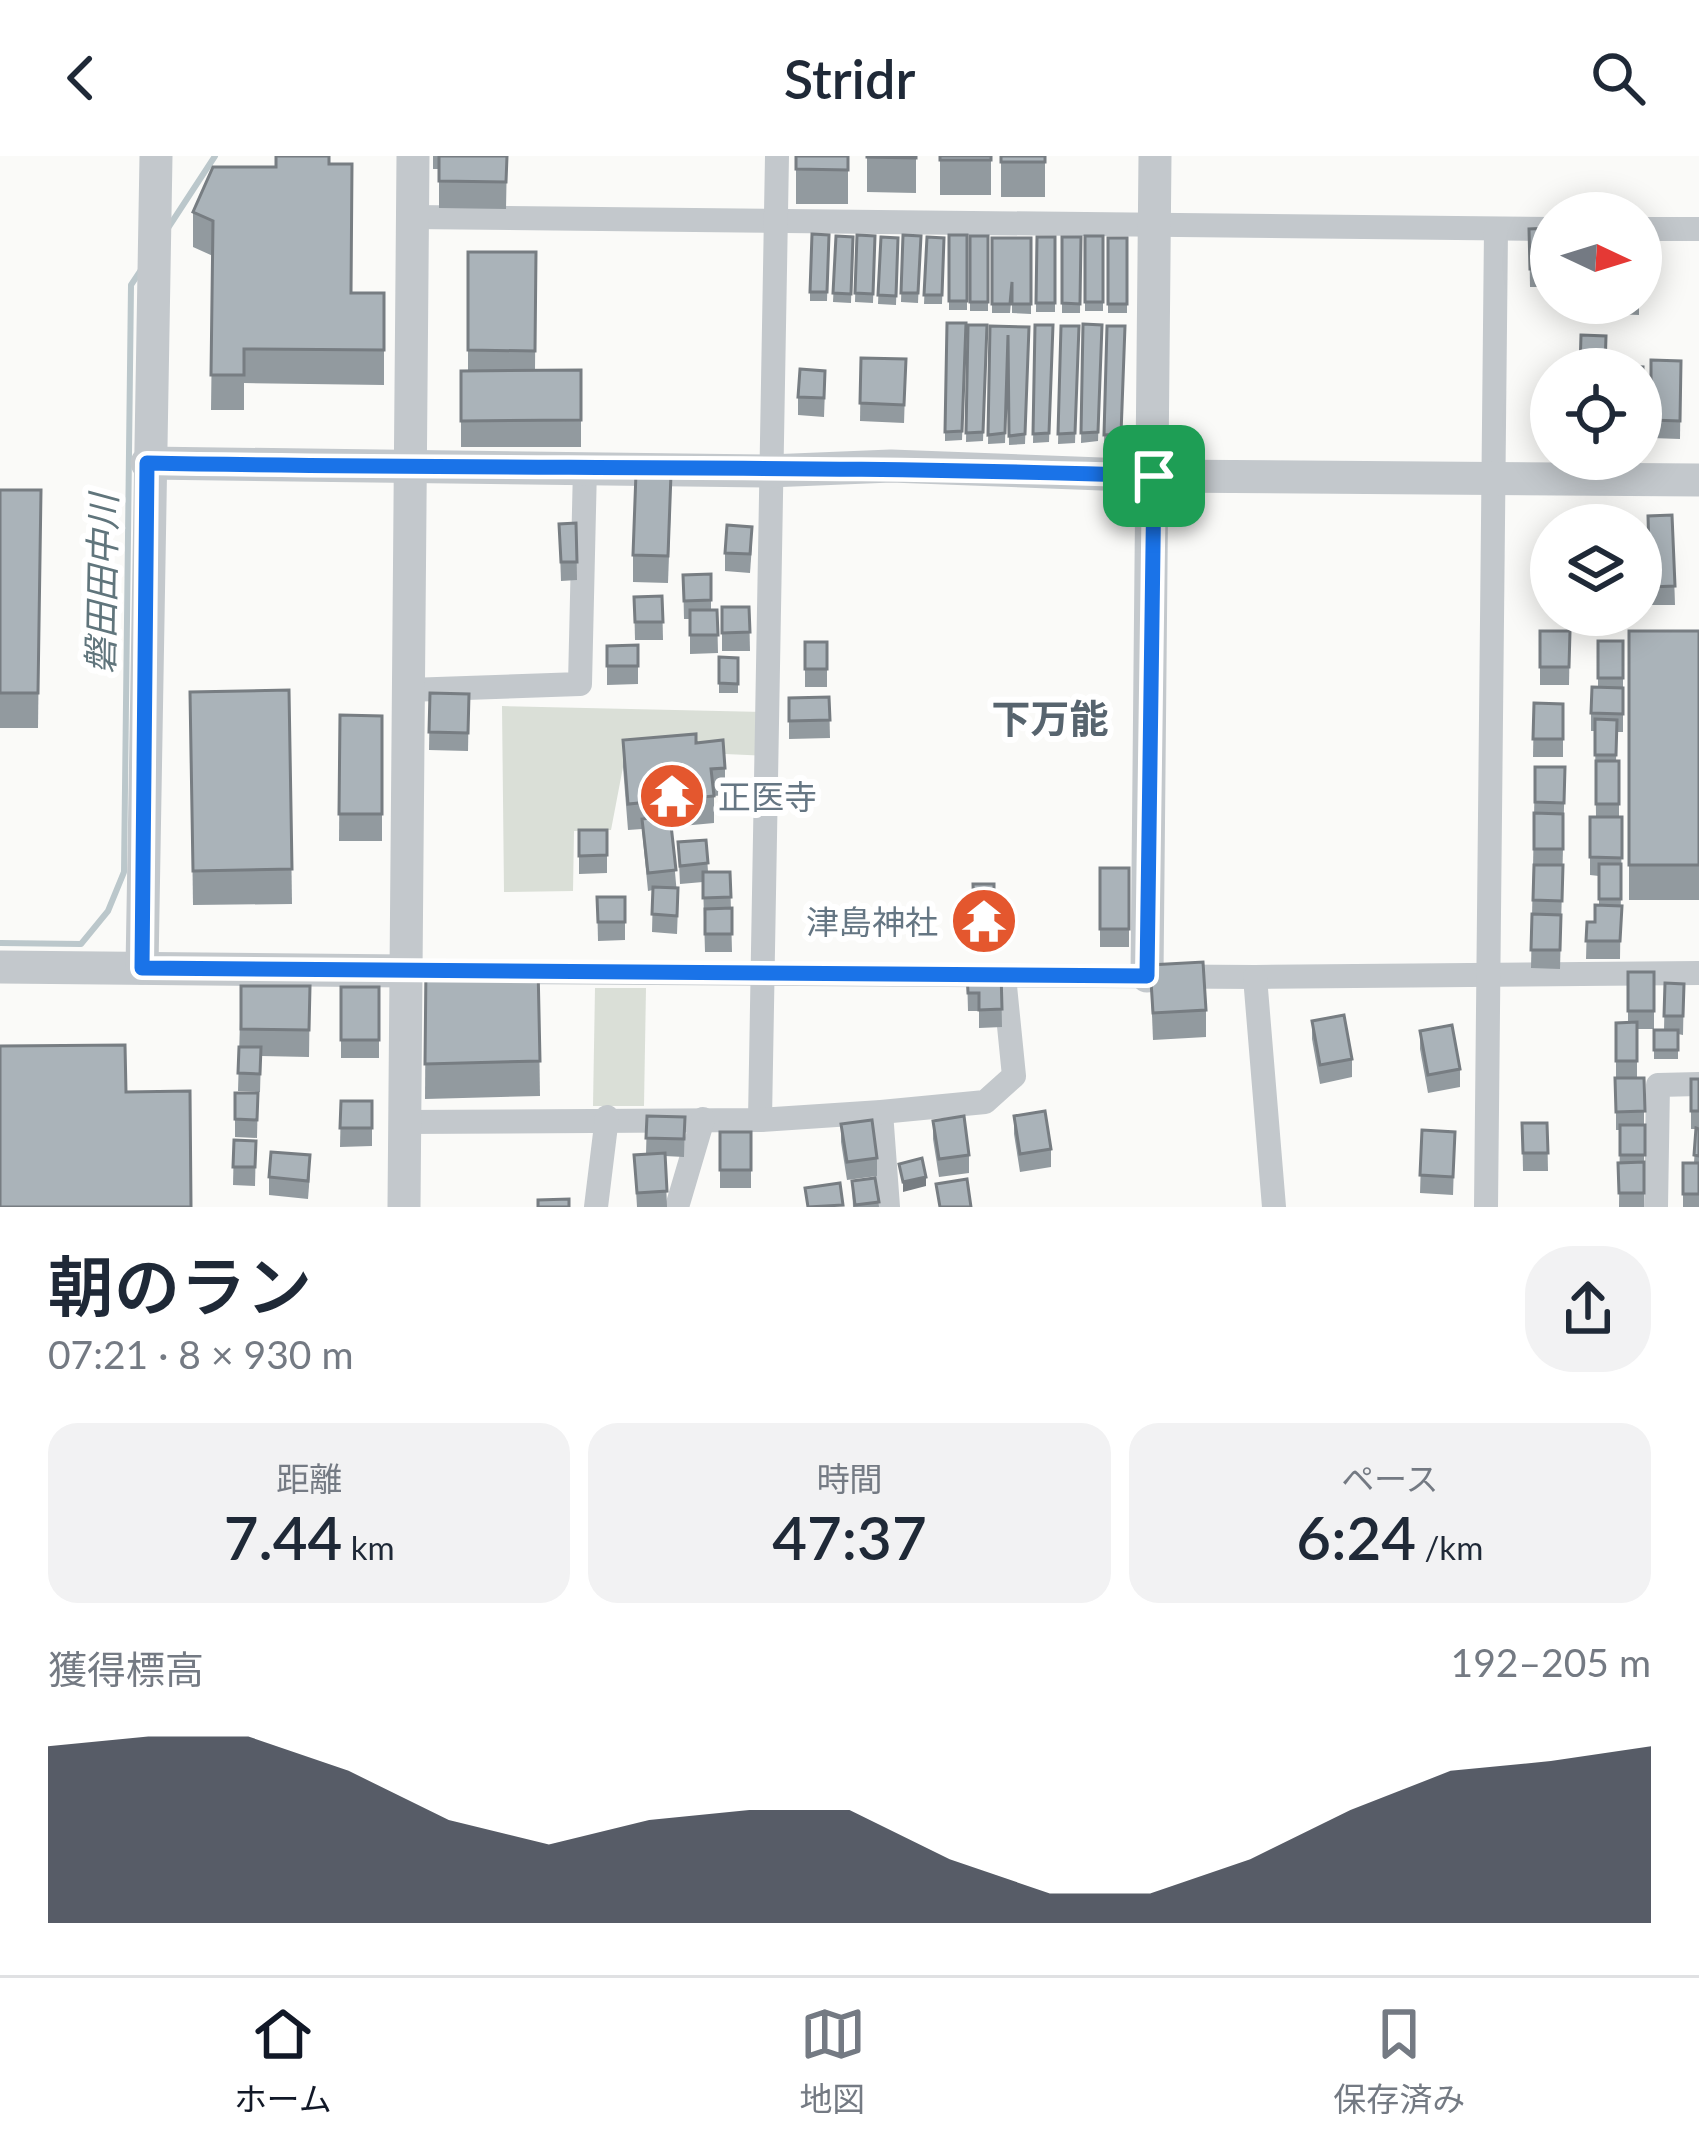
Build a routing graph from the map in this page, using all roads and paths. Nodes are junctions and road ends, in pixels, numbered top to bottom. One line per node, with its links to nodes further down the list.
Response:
1 (156, 156): 12 (street)
2 (413, 156): 5 (street)
3 (777, 156): 6 (street)
4 (1155, 156): 7 (street)
5 (413, 218): 6 (street); 14 (street)
6 (777, 220): 7 (street); 15 (street)
7 (1155, 228): 8 (street); 16 (street)
8 (1496, 229): 9 (street); 17 (street)
9 (1530, 229)
10 (1662, 230): 11 (street)
11 (1699, 230)
12 (147, 463): 14 (street); 21 (street)
13 (585, 467): 14 (street); 15 (street); 19 (street)
14 (411, 469): 19 (street)
15 (769, 471): 16 (street); 25 (street)
16 (1154, 476): 17 (street); 27 (street)
17 (1496, 479): 18 (street); 28 (street)
18 (1699, 480)
19 (408, 690): 22 (street)
20 (0, 967): 21 (street)
21 (142, 968): 22 (street)
22 (416, 971): 35 (street)
23 (472, 971): 25 (street)
24 (1699, 973): 28 (street)
25 (766, 974): 26 (street); 34 (street)
26 (1004, 976): 27 (street); 31 (street)
27 (1147, 976): 29 (street)
28 (1491, 976): 29 (street); 41 (street)
29 (1255, 977): 40 (street)
30 (1699, 1084): 42 (street)
31 (881, 1112): 34 (street); 39 (street)
32 (607, 1118): 33 (street); 35 (street); 37 (street)
33 (704, 1119): 34 (street); 38 (street)
34 (760, 1120)
35 (405, 1121): 36 (street)
36 (404, 1207)
37 (596, 1207)
38 (677, 1207)
39 (888, 1207)
40 (1274, 1207)
41 (1486, 1207)
42 (1656, 1207)

